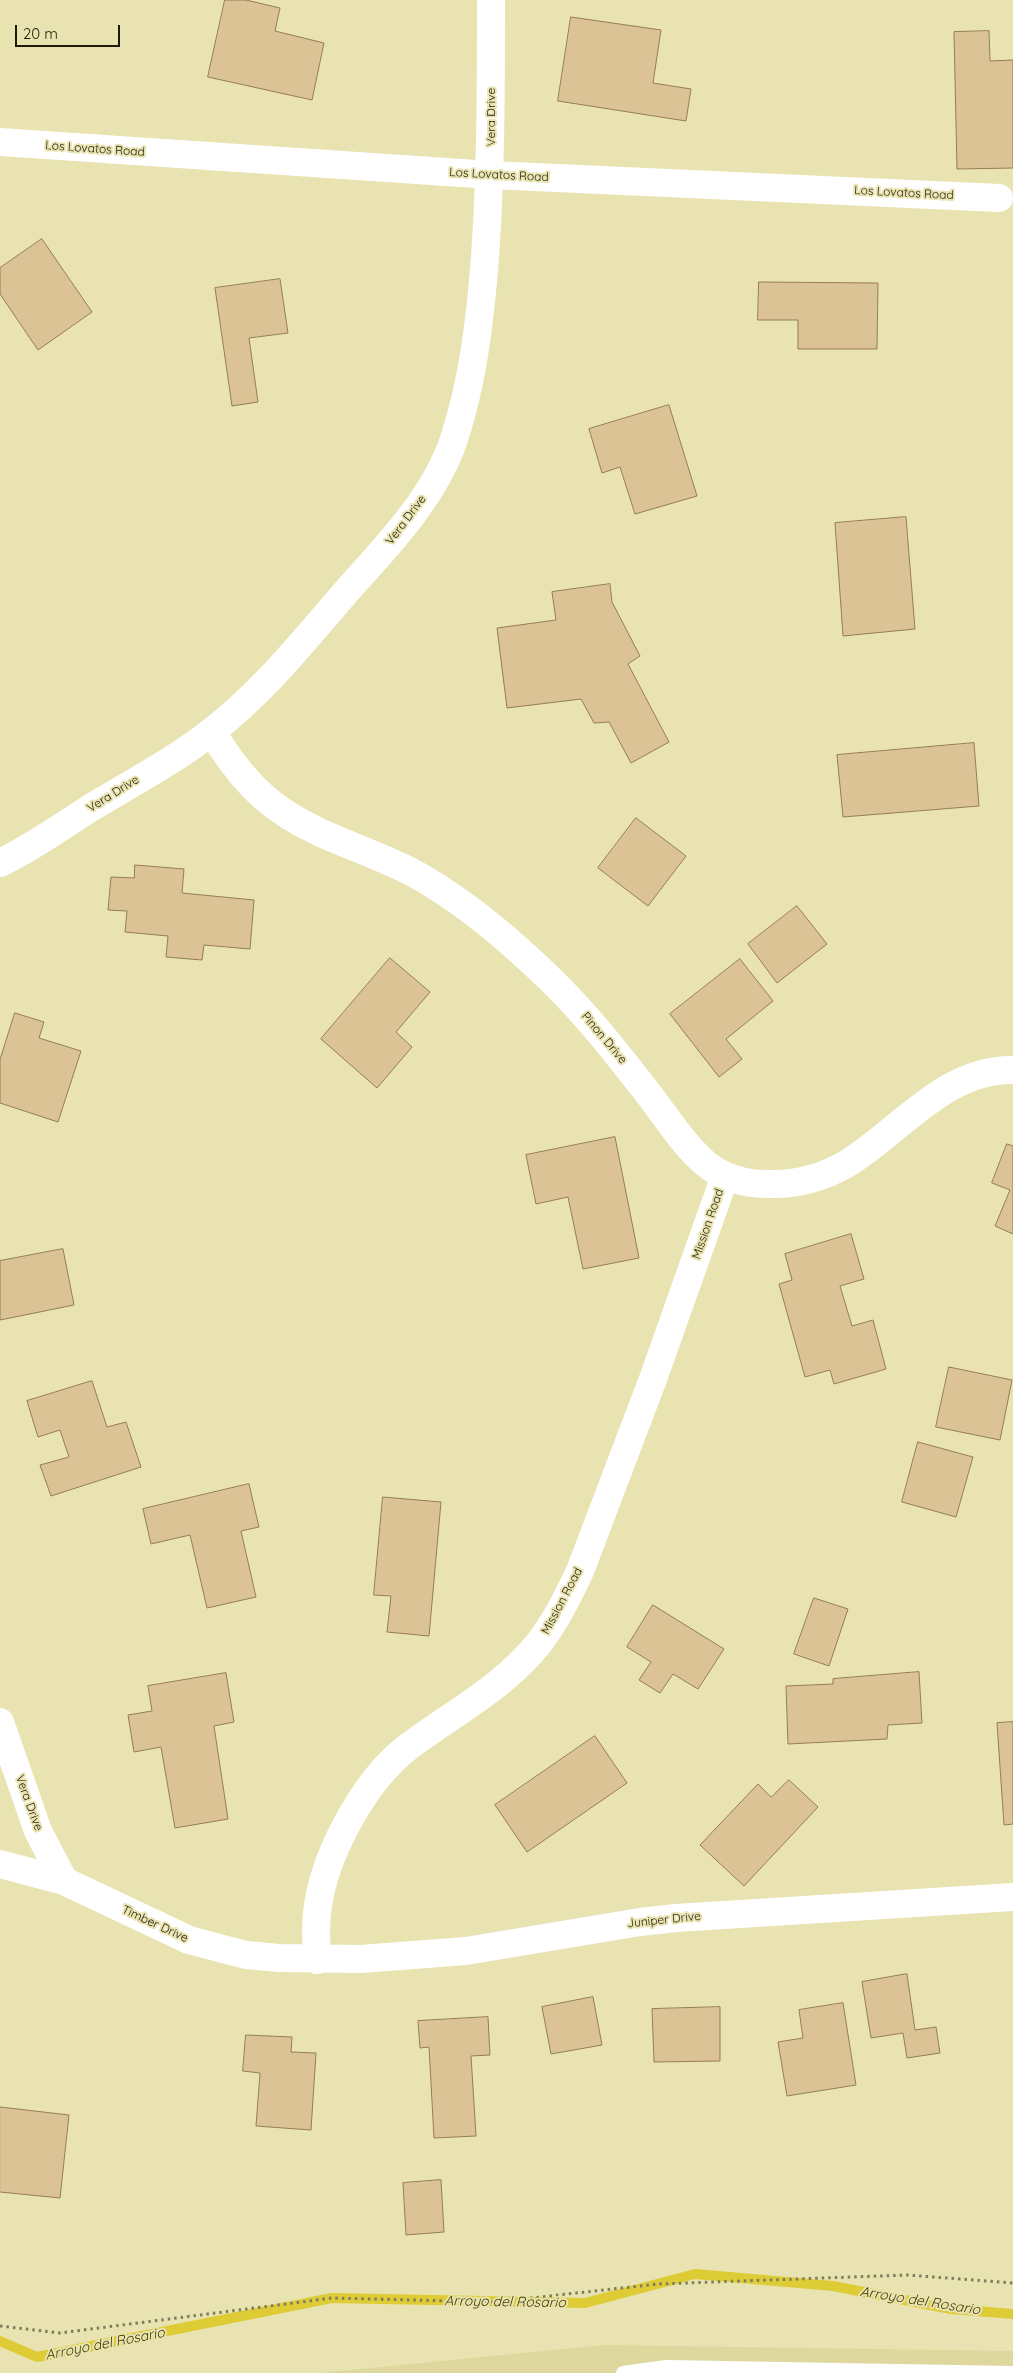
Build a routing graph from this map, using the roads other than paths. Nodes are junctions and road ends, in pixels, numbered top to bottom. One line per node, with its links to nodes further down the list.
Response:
1 (491, 0): 3 (street, Vera Drive)
2 (0, 142): 3 (street, Los Lovatos Road)
3 (491, 175): 4 (street, Los Lovatos Road); 5 (street, Vera Drive)
4 (1006, 198)
5 (212, 732): 6 (street, Vera Drive); 8 (street, Pinon Drive)
6 (0, 863)
7 (1013, 1070): 8 (street, Pinon Drive)
8 (725, 1176): 13 (street, Mission Road)
9 (0, 1722): 11 (street, Vera Drive)
10 (0, 1864): 11 (street, Timber Drive)
11 (64, 1881): 13 (street, Timber Drive)
12 (1013, 1897): 13 (street, Juniper Drive)
13 (317, 1960)
14 (815, 2371): 15 (lane); 16 (lane)
15 (623, 2373)
16 (1013, 2373)

